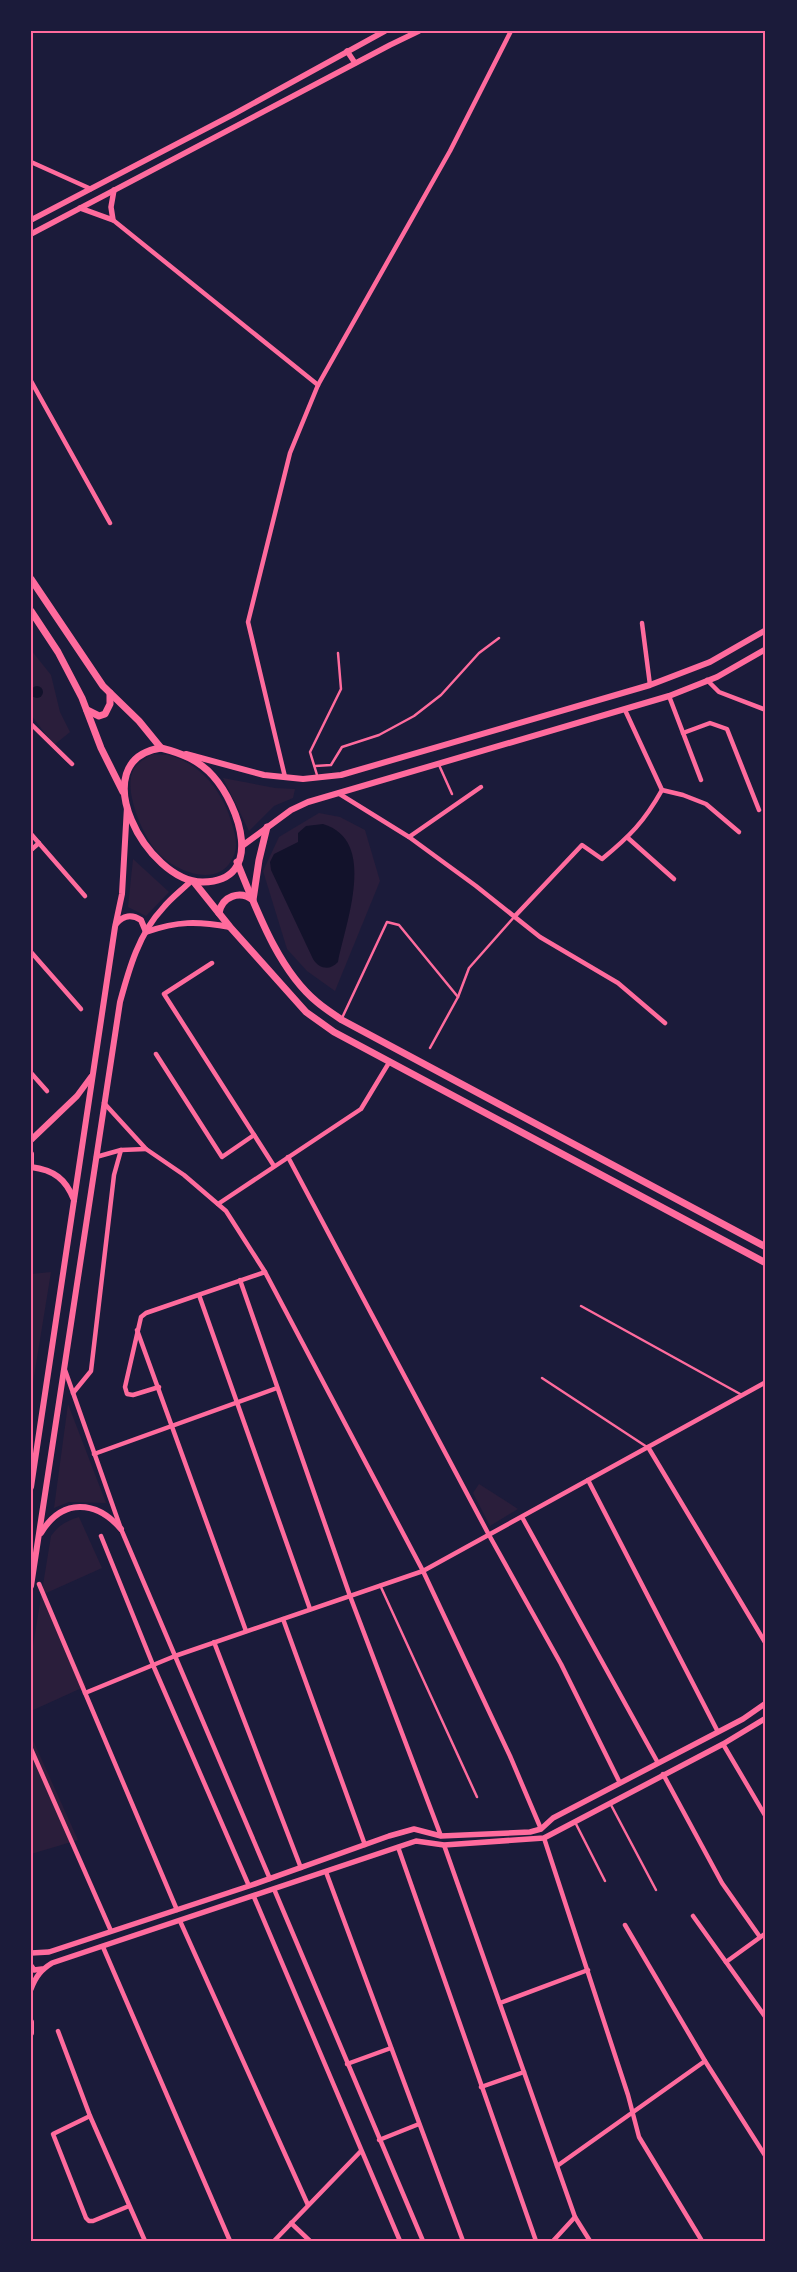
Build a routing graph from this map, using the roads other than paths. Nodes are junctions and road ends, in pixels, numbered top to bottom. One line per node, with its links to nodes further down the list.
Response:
1 (385, 31): 4 (street)
2 (419, 31): 5 (street)
3 (511, 31): 14 (street)
4 (346, 51): 5 (street); 7 (street)
5 (355, 63): 8 (street)
6 (31, 162): 7 (street)
7 (91, 189): 10 (street)
8 (114, 190): 9 (street); 11 (street)
9 (80, 208): 11 (street); 12 (street)
10 (31, 220)
11 (113, 220): 14 (street)
12 (31, 234)
13 (31, 382): 15 (street)
14 (318, 385): 39 (street)
15 (110, 523)
16 (31, 579): 27 (main road)
17 (31, 610): 20 (main road)
18 (31, 622): 20 (street)
19 (642, 623): 26 (street)
20 (42, 628): 29 (main road)
21 (766, 630): 26 (main road)
22 (499, 638): 38 (lane)
23 (766, 649): 25 (main road)
24 (338, 653): 38 (lane)
25 (707, 680): 28 (main road); 31 (street)
26 (650, 685): 40 (main road)
27 (110, 693): 29 (main road); 34 (main road)
28 (669, 696): 30 (main road); 33 (street)
29 (86, 710): 44 (main road)
30 (625, 710): 37 (main road); 43 (street)
31 (765, 712)
32 (31, 724): 36 (street)
33 (683, 733): 41 (street); 48 (street)
34 (161, 748): 35 (main road); 44 (main road)
35 (183, 753): 39 (main road); 55 (main road)
36 (72, 764)
37 (438, 764): 45 (main road); 46 (lane)
38 (315, 766): 40 (lane)
39 (285, 777): 40 (main road)
40 (317, 778)
41 (701, 780)
42 (481, 787): 52 (street)
43 (662, 790): 50 (street); 53 (street)
44 (124, 793): 47 (main road)
45 (338, 793): 49 (main road); 52 (street)
46 (452, 794)
47 (127, 806): 59 (main road); 65 (main road)
48 (759, 810)
49 (267, 827): 55 (main road); 61 (main road)
50 (739, 832)
51 (31, 834): 54 (street)
52 (408, 837): 63 (street)
53 (628, 838): 58 (street); 63 (street)
54 (39, 843): 56 (street); 60 (street)
55 (242, 846): 57 (main road)
56 (31, 850)
57 (237, 862): 59 (main road); 61 (main road)
58 (674, 878)
59 (193, 882): 62 (main road); 66 (main road)
60 (85, 896)
61 (253, 900): 62 (main road); 71 (main road)
62 (219, 913): 64 (main road)
63 (515, 916): 69 (lane); 72 (street)
64 (230, 927): 66 (main road); 75 (main road)
65 (114, 928): 66 (main road); 77 (main road)
66 (146, 932): 79 (main road)
67 (31, 952): 70 (street)
68 (212, 963): 80 (street)
69 (458, 997): 71 (lane); 73 (lane)
70 (80, 1009)
71 (342, 1020): 91 (main road)
72 (666, 1023)
73 (430, 1048)
74 (156, 1054): 80 (street)
75 (390, 1062): 86 (street); 92 (main road)
76 (31, 1073): 78 (street)
77 (92, 1076): 81 (main road); 89 (main road)
78 (47, 1091)
79 (104, 1102): 82 (street); 85 (main road)
80 (254, 1135): 88 (street)
81 (31, 1140)
82 (146, 1149): 83 (street); 90 (street)
83 (120, 1150): 85 (street); 103 (street)
84 (31, 1154): 87 (main road)
85 (96, 1157): 98 (main road)
86 (288, 1157): 88 (street); 113 (street)
87 (31, 1166): 89 (main road)
88 (274, 1166): 90 (street)
89 (75, 1201): 110 (main road)
90 (218, 1204): 93 (street)
91 (766, 1247)
92 (766, 1263)
93 (265, 1272): 94 (street); 116 (street)
94 (240, 1280): 95 (street); 102 (street)
95 (199, 1295): 97 (street); 105 (street)
96 (581, 1306): 104 (lane)
97 (138, 1330): 101 (street); 101 (street)
98 (64, 1369): 103 (street); 114 (main road)
99 (542, 1378): 107 (lane)
100 (766, 1382): 104 (street)
101 (158, 1387): 106 (street)
102 (277, 1388): 105 (street); 120 (street)
103 (73, 1393): 108 (street)
104 (742, 1395): 107 (street)
105 (236, 1402): 106 (street); 121 (street)
106 (172, 1425): 108 (street); 123 (street)
107 (648, 1447): 109 (street); 125 (street)
108 (94, 1454): 112 (street)
109 (588, 1480): 111 (street); 131 (street)
110 (31, 1487)
111 (522, 1516): 113 (street); 134 (street)
112 (121, 1530): 114 (main road); 126 (street)
113 (489, 1535): 116 (street); 136 (street)
114 (39, 1536): 118 (main road)
115 (101, 1536): 127 (street)
116 (423, 1571): 119 (street); 141 (street)
117 (39, 1584): 128 (street)
118 (31, 1586)
119 (380, 1586): 120 (street); 137 (lane)
120 (350, 1596): 121 (street); 142 (street)
121 (310, 1610): 122 (street)
122 (283, 1618): 123 (street); 144 (street)
123 (246, 1631): 124 (street)
124 (214, 1642): 126 (street); 147 (street)
125 (766, 1644)
126 (175, 1656): 127 (street); 149 (street)
127 (153, 1665): 128 (street); 151 (street)
128 (85, 1693): 155 (street)
129 (766, 1703): 131 (street)
130 (766, 1718): 132 (street)
131 (718, 1732): 134 (street)
132 (723, 1744): 135 (street); 139 (street)
133 (31, 1749): 159 (street)
134 (658, 1763): 135 (street); 136 (street)
135 (663, 1774): 138 (street); 161 (street)
136 (620, 1783): 141 (street)
137 (477, 1797)
138 (610, 1802): 140 (street); 153 (lane)
139 (766, 1817)
140 (575, 1820): 143 (street); 150 (lane)
141 (540, 1829): 142 (street); 143 (street)
142 (441, 1836): 144 (street); 145 (street)
143 (544, 1838): 145 (street); 167 (street)
144 (364, 1845): 147 (street)
145 (444, 1845): 146 (street); 169 (street)
146 (398, 1846): 148 (street); 178 (street)
147 (301, 1868): 149 (street)
148 (326, 1872): 152 (street); 174 (street)
149 (270, 1879): 151 (street)
150 (605, 1881)
151 (249, 1886): 155 (street)
152 (274, 1890): 154 (street); 176 (street)
153 (656, 1890)
154 (254, 1897): 157 (street); 183 (street)
155 (177, 1910): 159 (street)
156 (693, 1916): 164 (street)
157 (180, 1922): 162 (street); 186 (street)
158 (625, 1925): 175 (street)
159 (111, 1931): 163 (street)
160 (766, 1933): 161 (street)
161 (760, 1937): 164 (street)
162 (103, 1947): 166 (street); 191 (street)
163 (32, 1954)
164 (726, 1962): 170 (street)
165 (31, 1966): 166 (street)
166 (42, 1969): 168 (street)
167 (588, 1970): 169 (street); 179 (street)
168 (31, 1989)
169 (500, 2003): 177 (street)
170 (766, 2018)
171 (31, 2022): 173 (main road)
172 (58, 2031): 180 (street)
173 (31, 2034)
174 (391, 2048): 176 (street); 181 (street)
175 (705, 2061): 179 (street); 184 (street)
176 (347, 2064): 182 (street)
177 (524, 2072): 178 (street); 185 (street)
178 (481, 2086): 197 (street)
179 (632, 2113): 185 (street); 200 (street)
180 (90, 2116): 187 (street); 187 (street)
181 (419, 2124): 182 (street); 196 (street)
182 (379, 2140): 195 (street)
183 (361, 2151): 186 (street); 194 (street)
184 (766, 2158)
185 (557, 2166): 188 (street)
186 (308, 2205): 189 (street)
187 (130, 2206): 190 (street)
188 (575, 2217): 198 (street); 199 (street)
189 (290, 2223): 192 (street); 193 (street)
190 (145, 2241)
191 (230, 2241)
192 (274, 2241)
193 (310, 2241)
194 (400, 2241)
195 (423, 2241)
196 (463, 2241)
197 (536, 2241)
198 (553, 2241)
199 (590, 2241)
200 (702, 2241)

